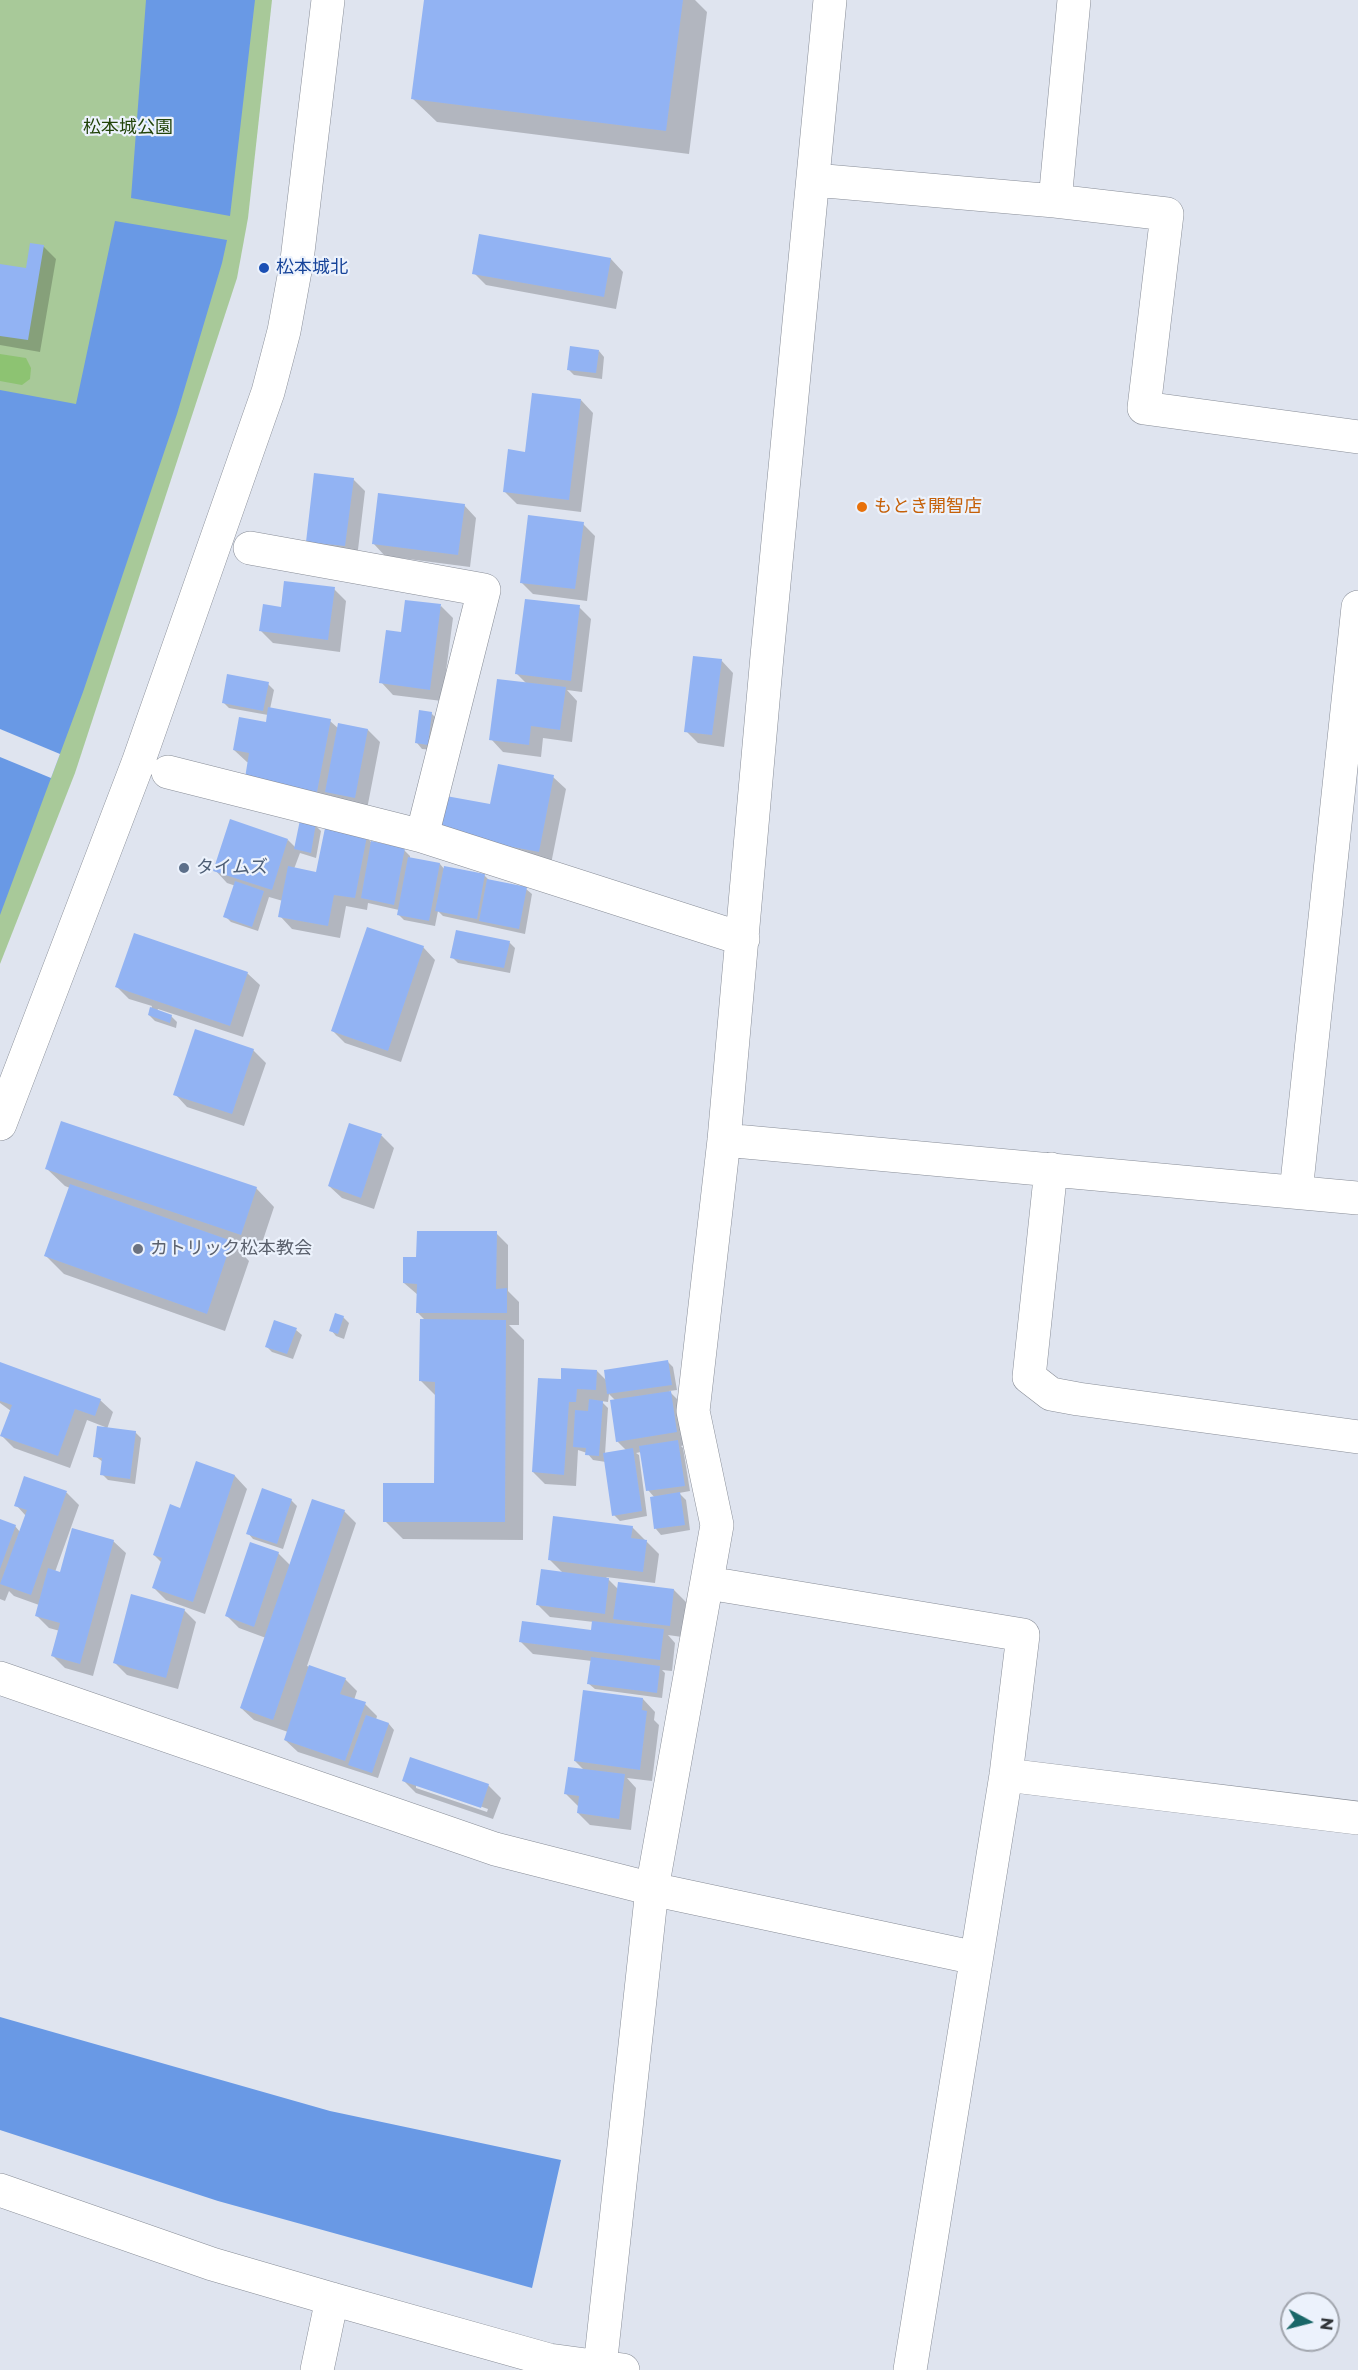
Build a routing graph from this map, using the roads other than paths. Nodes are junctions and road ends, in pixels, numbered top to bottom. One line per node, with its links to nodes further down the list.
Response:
1 (328, 0): 13 (street)
2 (830, 0): 4 (street)
3 (1074, 0): 5 (street)
4 (814, 180): 5 (street); 12 (street)
5 (1056, 201): 6 (street)
6 (1358, 437)
7 (250, 548): 11 (street)
8 (1358, 607): 10 (street)
9 (168, 772): 11 (street)
10 (1345, 832): 16 (street)
11 (422, 836): 12 (street)
12 (743, 939): 14 (street)
13 (0, 1124)
14 (724, 1140): 15 (street); 19 (street)
15 (1051, 1169): 16 (street); 18 (street)
16 (1296, 1192): 17 (street)
17 (1358, 1198)
18 (1358, 1437)
19 (708, 1583): 21 (street); 23 (street)
20 (0, 1678): 23 (street)
21 (1006, 1775): 22 (street); 24 (street)
22 (1358, 1818)
23 (652, 1889): 24 (street); 27 (street)
24 (976, 1958): 29 (street)
25 (0, 2190): 26 (street)
26 (332, 2299): 27 (street); 28 (street)
27 (612, 2368)
28 (317, 2370)
29 (910, 2370)

